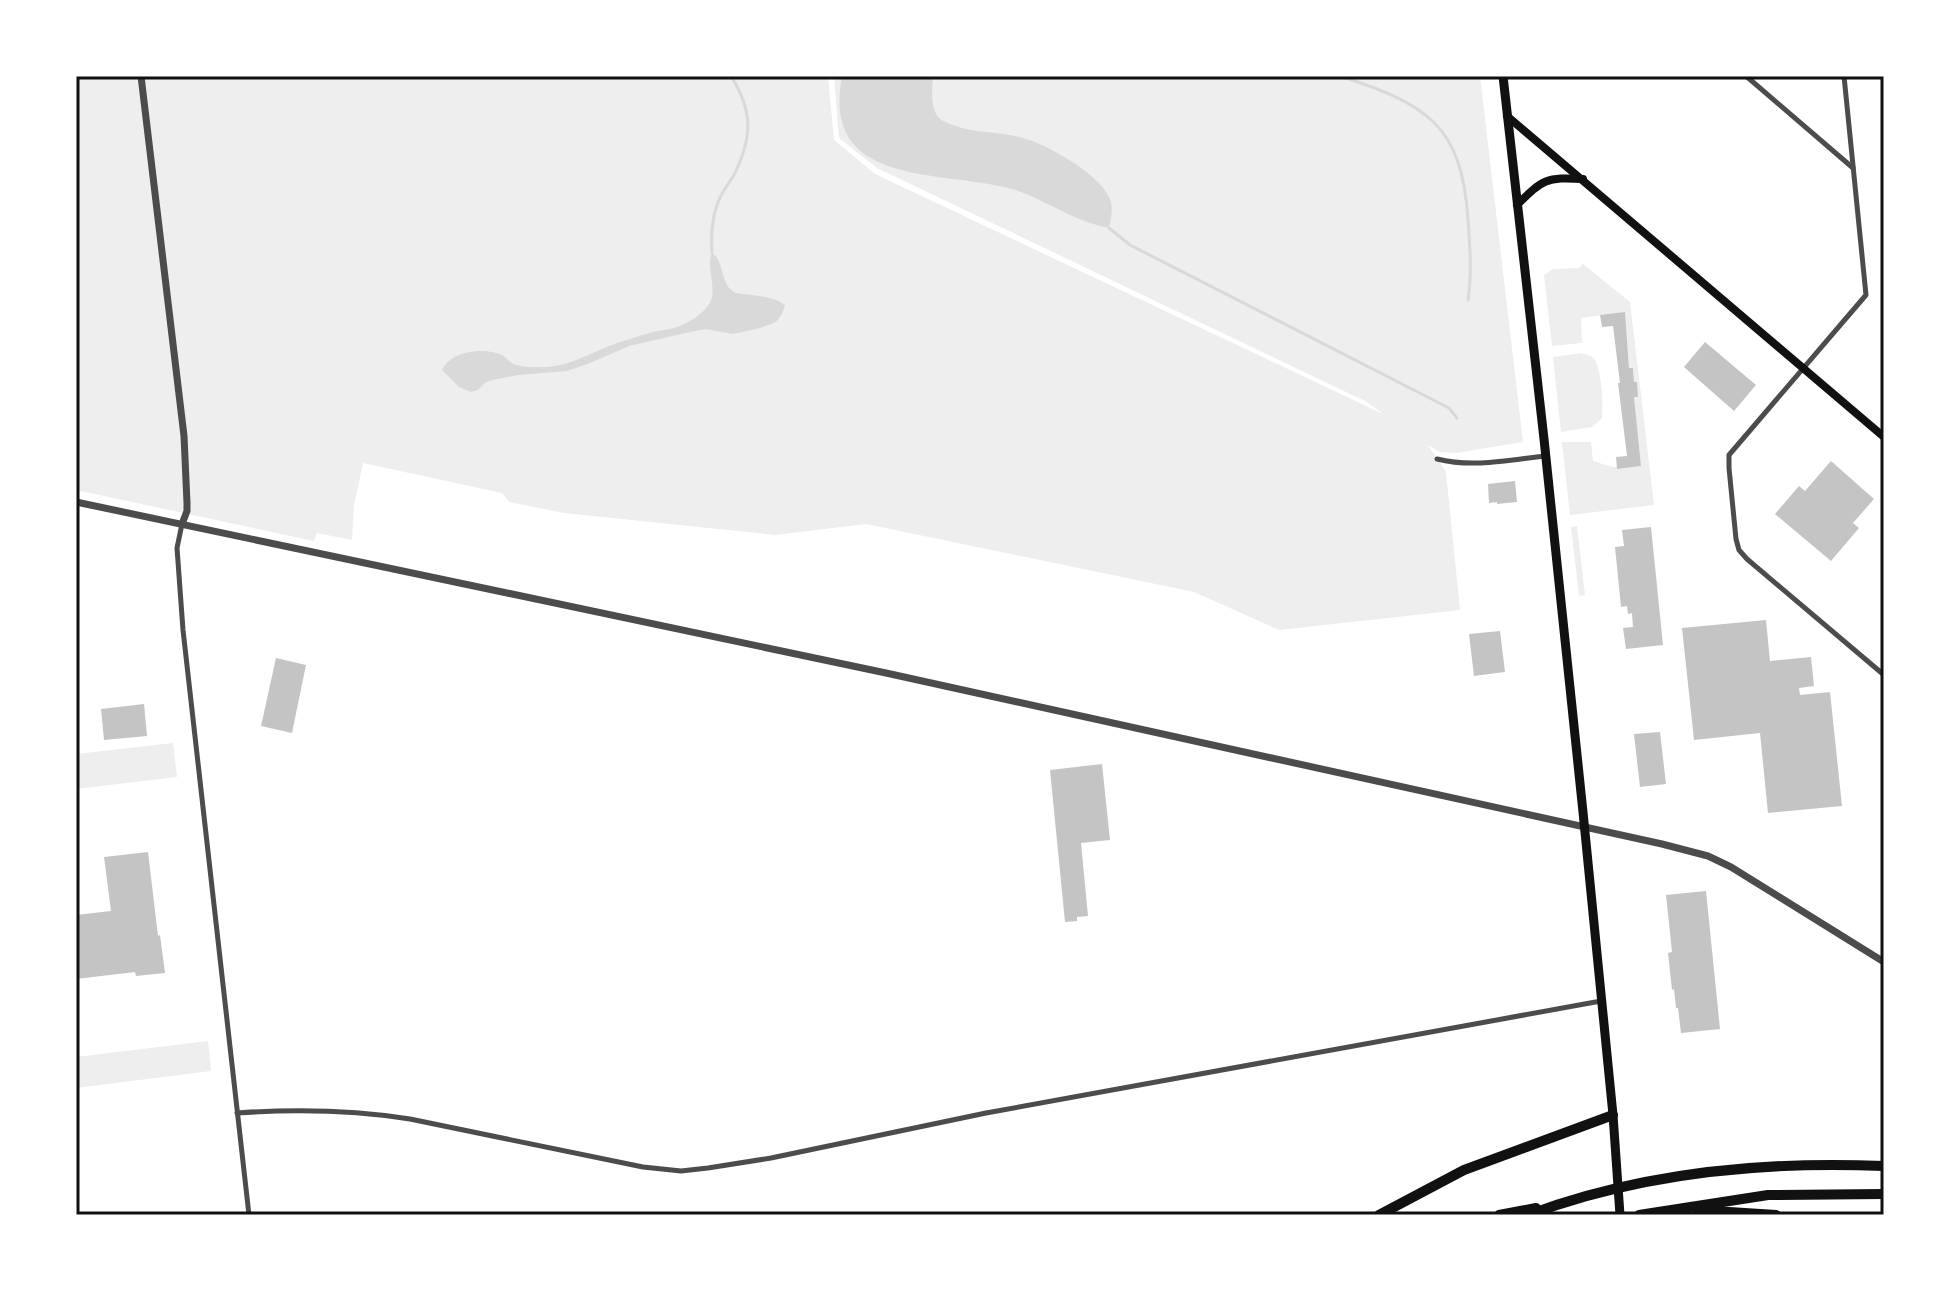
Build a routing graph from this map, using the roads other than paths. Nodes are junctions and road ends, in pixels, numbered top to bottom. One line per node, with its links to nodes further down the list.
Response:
1 (141, 76): 14 (street)
2 (1503, 76): 5 (main road)
3 (1746, 76): 6 (street)
4 (1844, 76): 6 (street)
5 (1507, 116): 7 (main road); 8 (main road)
6 (1854, 169): 9 (street)
7 (1583, 179): 8 (main road); 9 (main road)
8 (1517, 205): 11 (main road)
9 (1804, 369): 10 (main road); 15 (street)
10 (1884, 437)
11 (1546, 456): 12 (street); 16 (main road)
12 (1437, 459)
13 (76, 502): 14 (street)
14 (182, 524): 16 (street); 19 (street)
15 (1884, 675)
16 (1584, 828): 17 (street); 18 (main road)
17 (1884, 962)
18 (1601, 1001): 19 (street); 20 (main road)
19 (237, 1113): 25 (street)
20 (1613, 1115): 26 (highway); 29 (main road)
21 (1884, 1166): 23 (highway)
22 (1884, 1194): 24 (highway)
23 (1561, 1203): 27 (highway); 28 (highway)
24 (1676, 1208): 30 (highway); 31 (highway)
25 (249, 1215)
26 (1379, 1215)
27 (1499, 1215)
28 (1528, 1215)
29 (1620, 1215)
30 (1639, 1215)
31 (1776, 1215)

